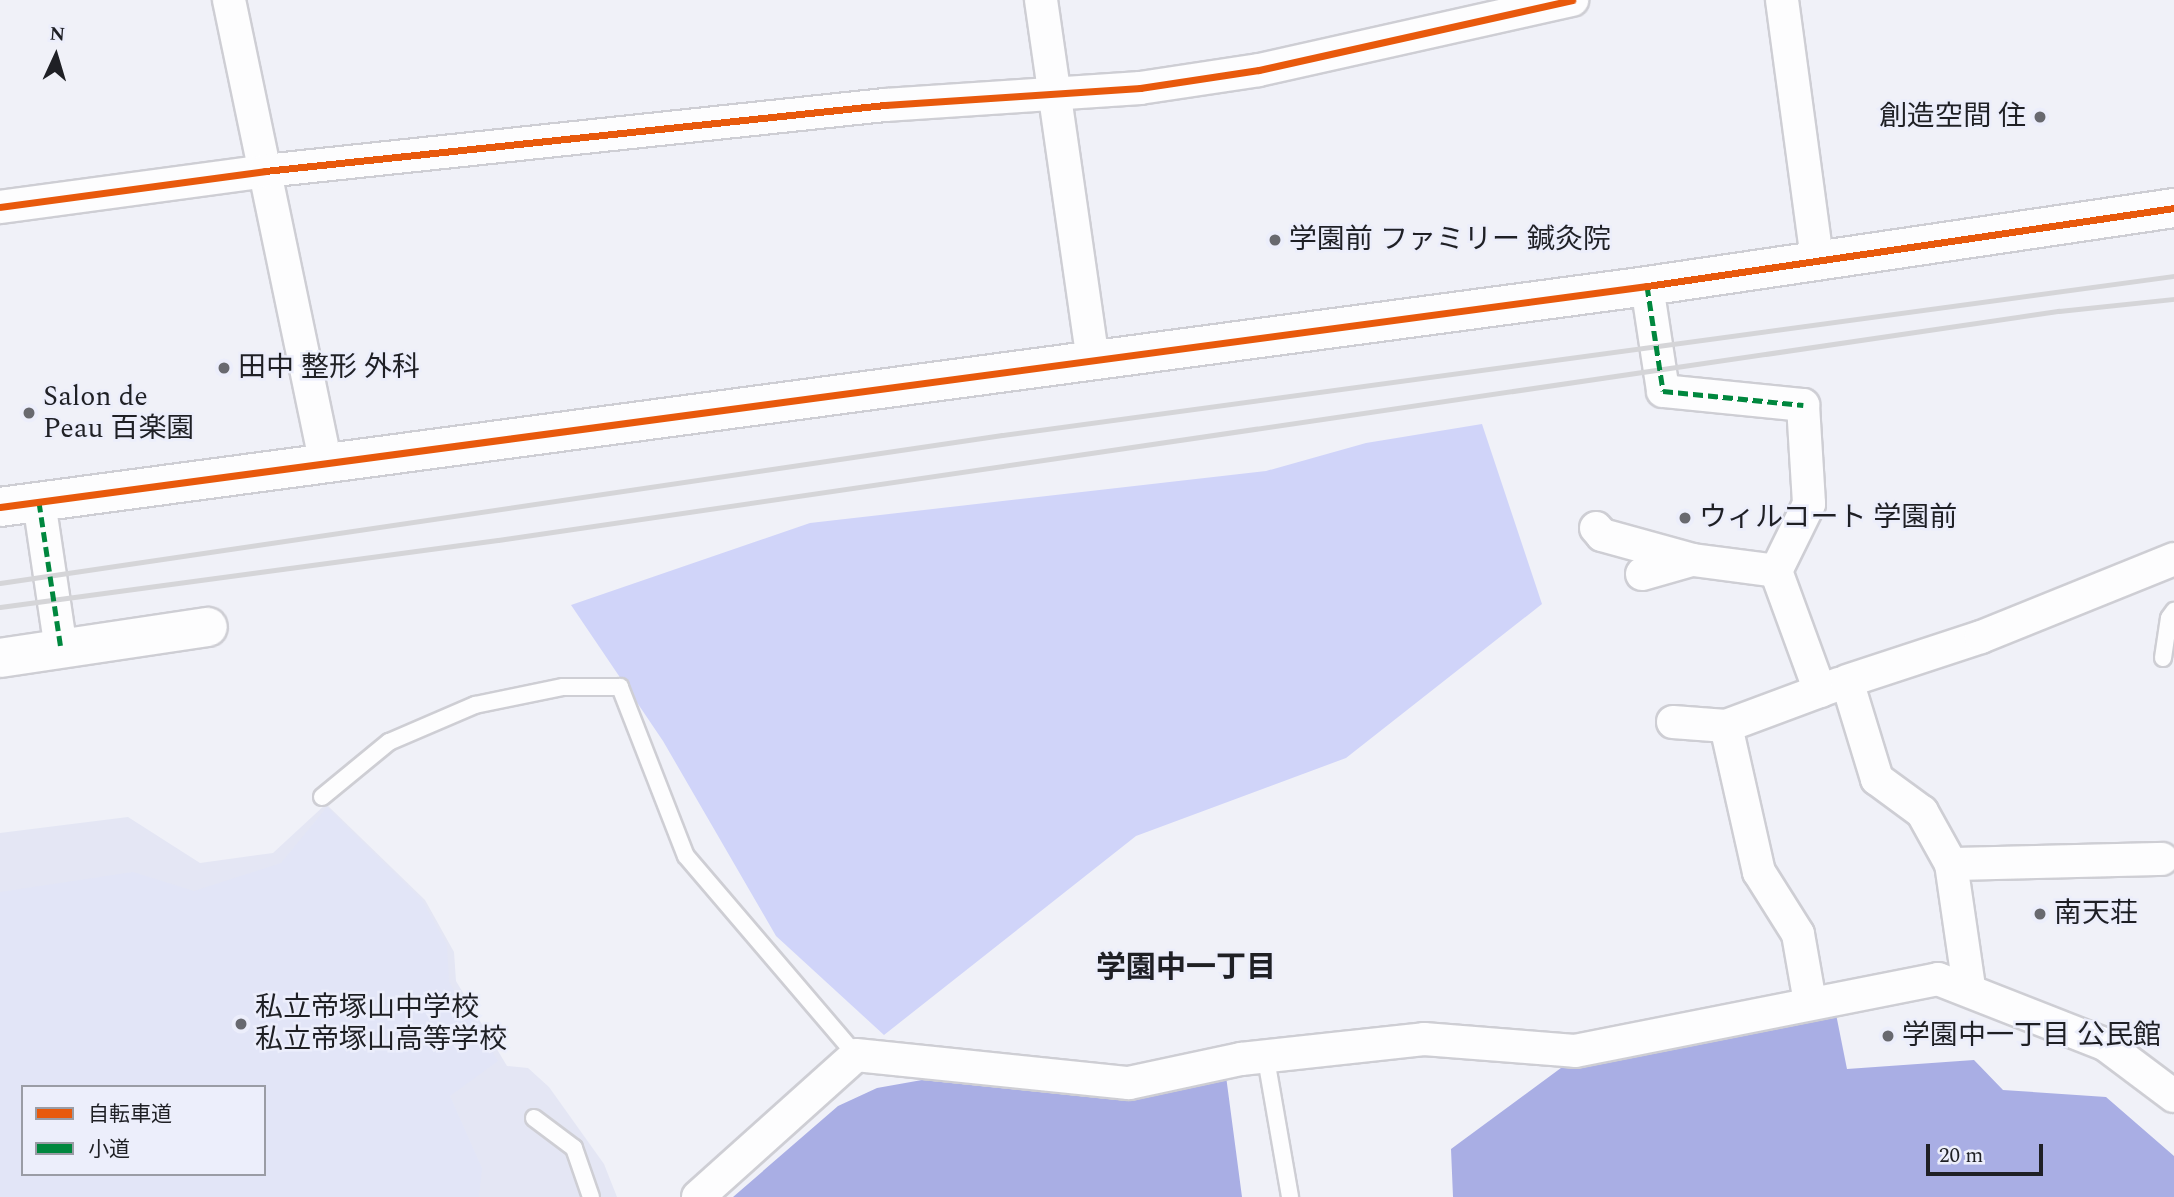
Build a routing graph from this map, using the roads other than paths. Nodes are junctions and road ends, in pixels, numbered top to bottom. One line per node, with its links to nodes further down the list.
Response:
1 (229, 0): 6 (street)
2 (1041, 0): 5 (street)
3 (1572, 0): 5 (street)
4 (1782, 0): 9 (street)
5 (1054, 94): 6 (street); 11 (street)
6 (265, 171): 7 (street); 12 (street)
7 (0, 207)
8 (2174, 208): 9 (street)
9 (1817, 260): 10 (street)
10 (1647, 286): 11 (street); 18 (street)
11 (1093, 360): 12 (street)
12 (326, 465): 13 (street)
13 (39, 502): 14 (street); 22 (street)
14 (0, 508)
15 (1596, 528): 17 (street)
16 (2174, 559): 25 (street)
17 (1693, 560): 18 (street); 19 (street)
18 (1776, 571): 25 (street)
19 (1642, 574)
20 (2174, 611): 23 (lane)
21 (208, 627): 22 (street)
22 (61, 650): 24 (street)
23 (2163, 657)
24 (0, 658)
25 (1834, 686): 27 (street); 30 (street)
26 (1673, 722): 27 (street)
27 (1726, 726): 32 (street)
28 (322, 797): 33 (lane)
29 (2162, 859): 30 (street)
30 (1951, 864): 31 (street)
31 (1969, 987): 32 (street); 35 (street)
32 (1810, 1002): 34 (street)
33 (856, 1055): 34 (street); 38 (street)
34 (1266, 1059): 39 (lane)
35 (2174, 1096)
36 (534, 1118): 37 (lane)
37 (591, 1197)
38 (698, 1197)
39 (1290, 1197)

